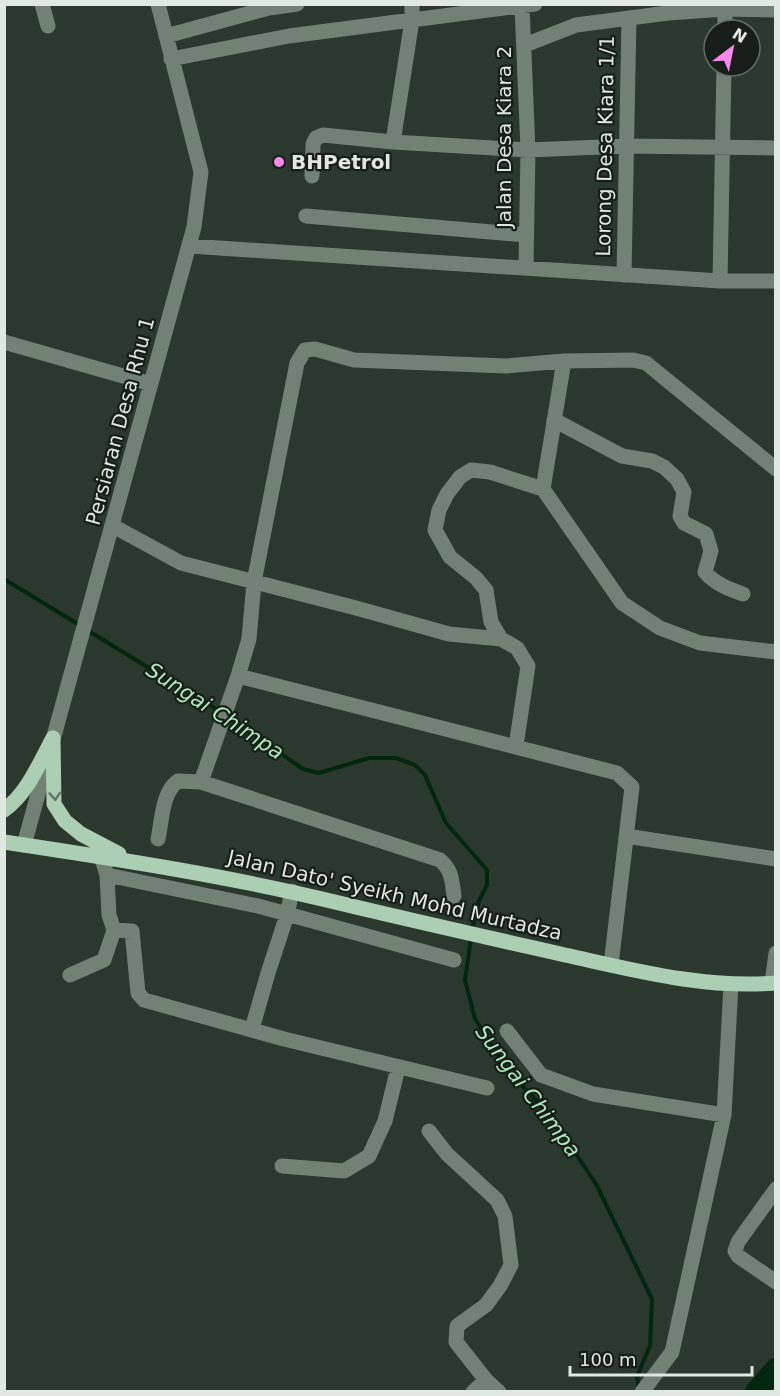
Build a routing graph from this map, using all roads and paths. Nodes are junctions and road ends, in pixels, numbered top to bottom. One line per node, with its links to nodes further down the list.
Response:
1 (42, 4): 11 (street)
2 (158, 4): 12 (street, Persiaran Desa Rhu 1)
3 (297, 4): 5 (street)
4 (529, 5): 8 (street); 13 (street, Jalan Desa Kiara 2)
5 (269, 6): 12 (street)
6 (725, 9): 7 (street); 9 (street); 10 (street)
7 (776, 10)
8 (412, 12): 14 (street); 16 (street)
9 (725, 18)
10 (629, 19): 13 (street); 17 (street, Lorong Desa Kiara 1/1)
11 (48, 26)
12 (166, 36): 14 (street, Persiaran Desa Rhu 1)
13 (525, 45): 20 (street, Jalan Desa Kiara 2)
14 (171, 59): 24 (street, Persiaran Desa Rhu 1)
15 (724, 78): 18 (street)
16 (393, 142): 20 (street); 21 (street)
17 (626, 146): 18 (street); 20 (street); 26 (street, Lorong Desa Kiara 1/1)
18 (723, 147): 19 (street); 27 (street)
19 (776, 148)
20 (528, 150): 23 (street, Jalan Desa Kiara 2)
21 (312, 176)
22 (306, 216): 23 (street)
23 (526, 235): 25 (street, Jalan Desa Kiara 2)
24 (189, 246): 25 (street); 31 (street, Persiaran Desa Rhu 1)
25 (526, 268): 26 (street)
26 (624, 275): 27 (street)
27 (720, 281): 28 (street)
28 (776, 281)
29 (4, 342): 31 (street)
30 (564, 361): 32 (street); 33 (street); 36 (street)
31 (151, 384): 35 (street, Persiaran Desa Rhu 1)
32 (554, 420): 34 (street); 37 (street)
33 (776, 469)
34 (543, 489): 38 (street); 39 (street)
35 (113, 526): 36 (street); 41 (street, Persiaran Desa Rhu 1)
36 (254, 582): 38 (street); 40 (street)
37 (743, 594)
38 (501, 639): 42 (street)
39 (776, 652)
40 (238, 676): 42 (street); 43 (street)
41 (53, 738): 44 (main road); 48 (street, Persiaran Desa Rhu 1); 51 (main road, one-way to 51)
42 (516, 746): 45 (street)
43 (201, 782): 46 (street); 54 (street)
44 (4, 810)
45 (626, 836): 50 (street); 59 (street)
46 (158, 839)
47 (4, 842): 48 (main road, Jalan Dato' Syeikh Mohd Murtadza)
48 (24, 845): 49 (main road, Jalan Dato' Syeikh Mohd Murtadza)
49 (101, 856): 51 (main road, Jalan Dato' Syeikh Mohd Murtadza); 52 (street)
50 (776, 859)
51 (129, 860): 53 (main road, Jalan Dato' Syeikh Mohd Murtadza)
52 (107, 875): 55 (street); 56 (street)
53 (292, 891): 55 (street); 59 (main road, Jalan Dato' Syeikh Mohd Murtadza)
54 (454, 896)
55 (287, 915): 58 (street); 63 (street)
56 (114, 930): 60 (street); 63 (street)
57 (776, 953): 61 (street)
58 (454, 960)
59 (611, 965): 62 (main road, Jalan Dato' Syeikh Mohd Murtadza)
60 (70, 975)
61 (774, 983): 62 (main road, Jalan Dato' Syeikh Mohd Murtadza)
62 (731, 984): 67 (street)
63 (252, 1029): 65 (street)
64 (507, 1030): 67 (street)
65 (398, 1068): 66 (street); 69 (street)
66 (487, 1088)
67 (724, 1115): 75 (street)
68 (429, 1131): 72 (street)
69 (282, 1166)
70 (776, 1189): 71 (street)
71 (776, 1282)
72 (486, 1380): 73 (street); 74 (street)
73 (473, 1392)
74 (499, 1392)
75 (642, 1392)

